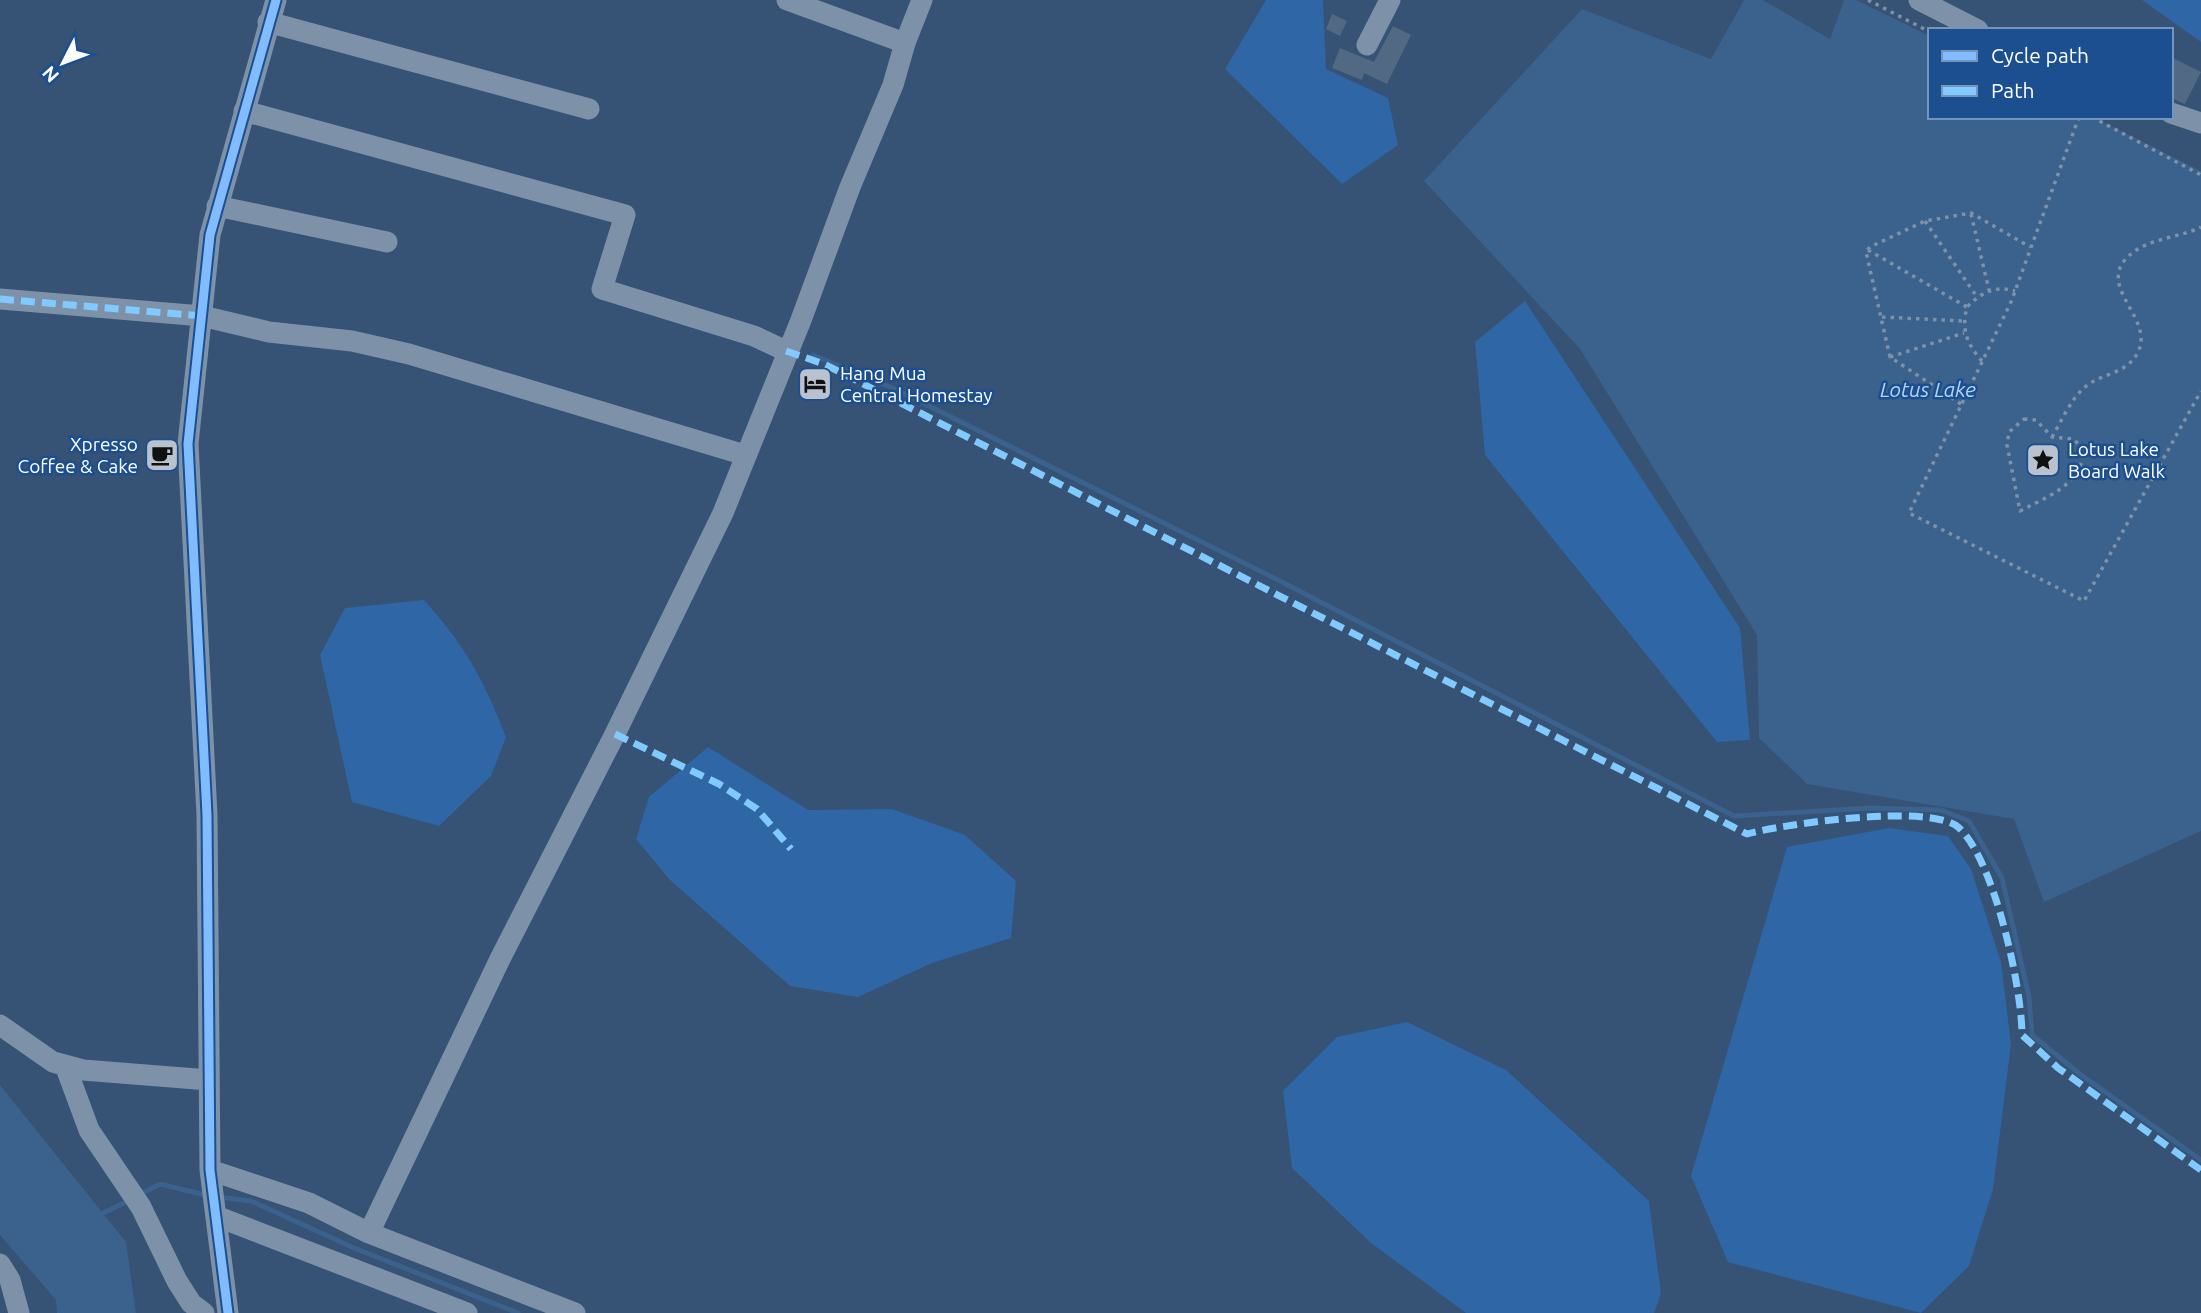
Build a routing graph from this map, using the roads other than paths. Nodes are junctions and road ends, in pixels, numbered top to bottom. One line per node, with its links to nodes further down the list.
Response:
1 (276, 0): 6 (street)
2 (788, 0): 8 (street)
3 (922, 0): 8 (street)
4 (1390, 0): 9 (street)
5 (1919, 0): 7 (street)
6 (268, 22): 10 (street); 11 (street)
7 (1974, 28)
8 (905, 43): 18 (street)
9 (1367, 45)
10 (589, 109)
11 (244, 111): 14 (street); 18 (street)
12 (2173, 114): 13 (street)
13 (2201, 123)
14 (217, 206): 15 (street); 17 (street)
15 (387, 242)
16 (0, 299): 17 (street)
17 (202, 316): 19 (street); 22 (street)
18 (786, 351): 19 (street)
19 (745, 455): 24 (street)
20 (0, 1025): 21 (street)
21 (65, 1065): 22 (street); 27 (street)
22 (209, 1080): 23 (street)
23 (213, 1195): 24 (street); 28 (street); 29 (street)
24 (369, 1233): 30 (street)
25 (0, 1264): 26 (street)
26 (19, 1313)
27 (204, 1313)
28 (228, 1313)
29 (467, 1313)
30 (575, 1313)

